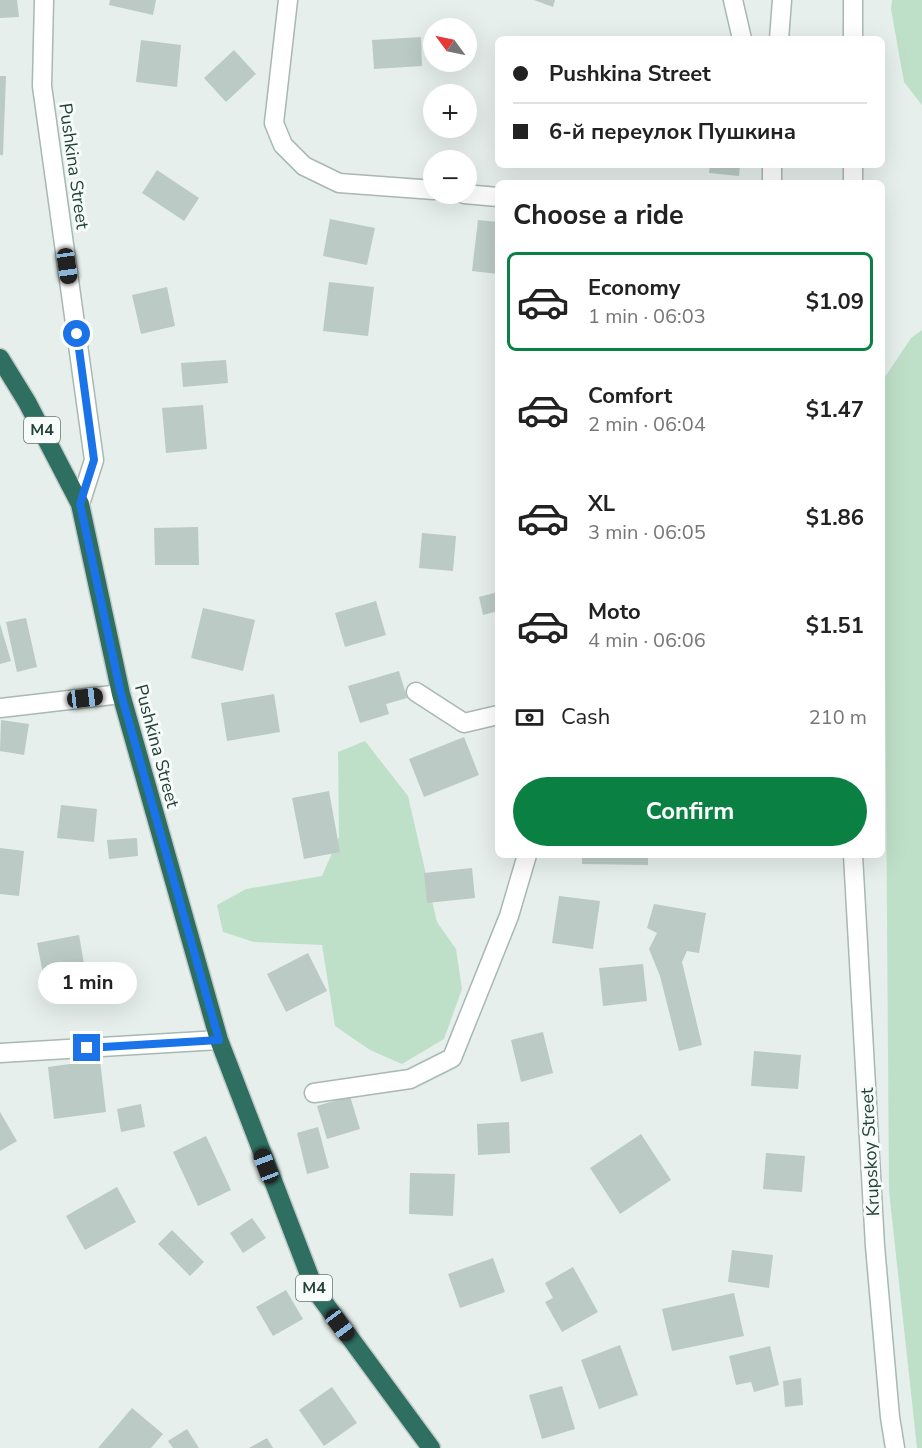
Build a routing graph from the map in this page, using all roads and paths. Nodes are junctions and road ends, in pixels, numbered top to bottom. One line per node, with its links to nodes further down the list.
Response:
1 (44, 0): 13 (street, Pushkina Street)
2 (288, 0): 9 (street)
3 (733, 0): 6 (street)
4 (782, 0): 7 (street)
5 (853, 0): 8 (street)
6 (741, 36)
7 (779, 36)
8 (854, 36)
9 (423, 189)
10 (477, 195): 11 (street)
11 (495, 197)
12 (0, 358): 13 (highway, M4)
13 (80, 504): 15 (highway, Pushkina Street / M4)
14 (416, 692): 17 (street)
15 (121, 694): 16 (street); 20 (highway, Pushkina Street / M4)
16 (0, 708)
17 (495, 716)
18 (526, 858): 22 (street)
19 (853, 858): 24 (street, Krupskoy Street)
20 (219, 1040): 21 (street); 23 (highway, Pushkina Street / M4)
21 (0, 1053)
22 (314, 1093)
23 (431, 1448)
24 (895, 1448)

